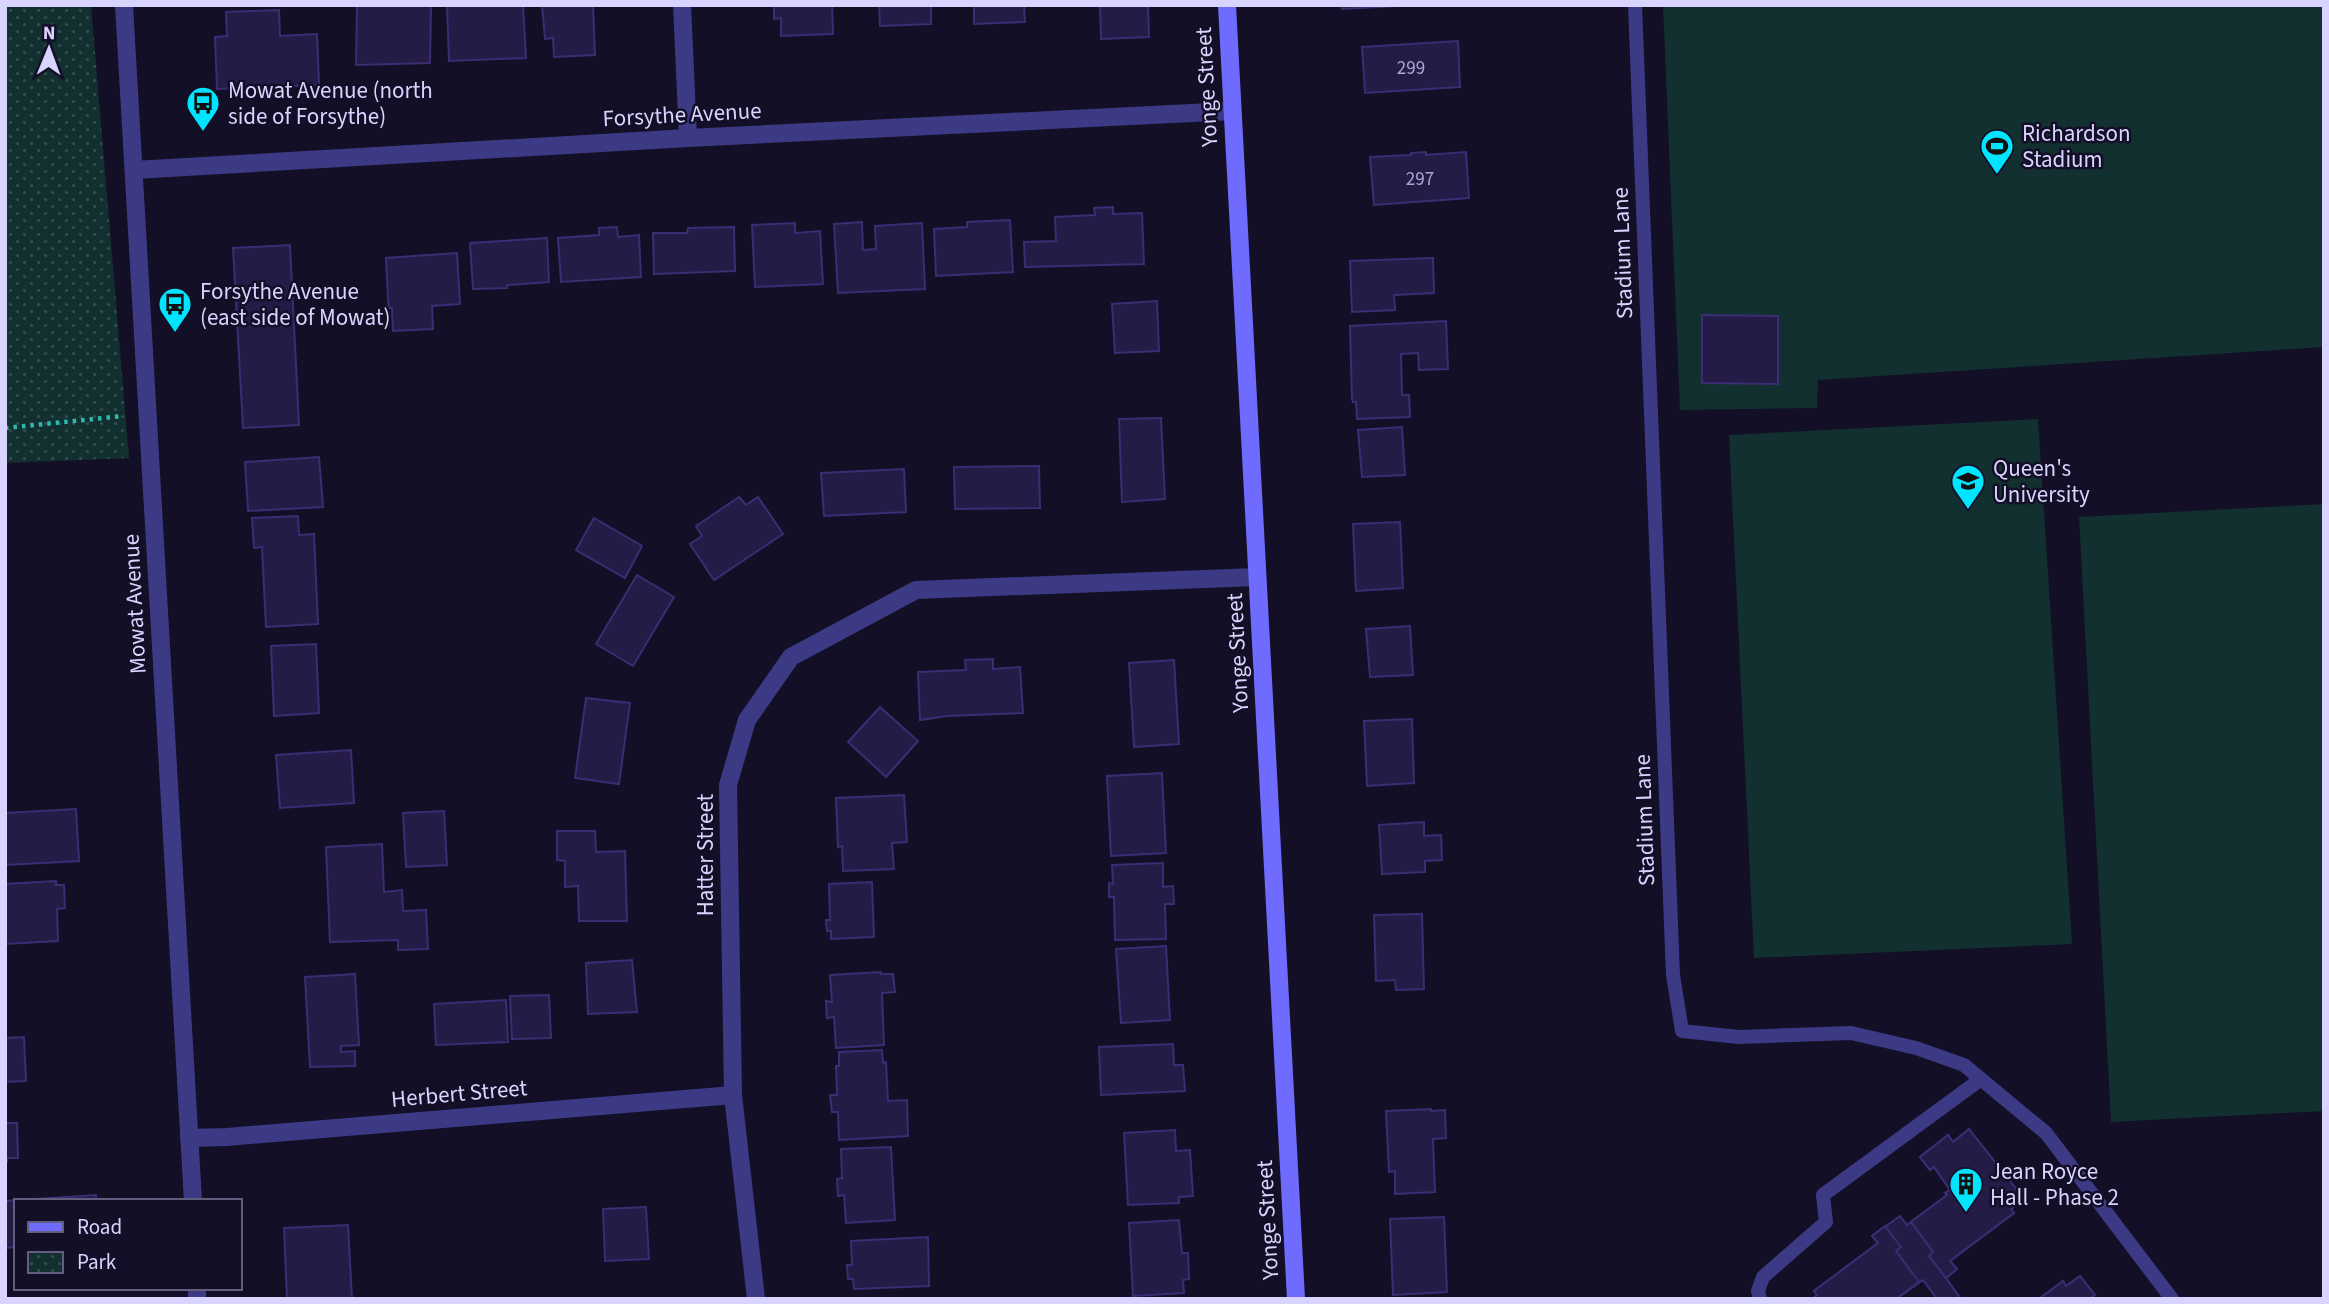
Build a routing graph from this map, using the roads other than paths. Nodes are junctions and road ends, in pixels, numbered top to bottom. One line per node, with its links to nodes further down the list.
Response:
1 (124, 5): 7 (street, Mowat Avenue)
2 (682, 5): 6 (street)
3 (1227, 5): 5 (street, Yonge Street)
4 (1635, 5): 9 (lane, Stadium Lane)
5 (1232, 111): 6 (street, Forsythe Avenue); 8 (street, Yonge Street)
6 (688, 138): 7 (street, Forsythe Avenue)
7 (134, 170): 11 (street, Mowat Avenue)
8 (1257, 577): 10 (street, Hatter Street); 14 (street, Yonge Street)
9 (1981, 1079): 15 (lane); 16 (lane, Stadium Lane)
10 (733, 1096): 11 (street, Herbert Street); 13 (street, Hatter Street)
11 (189, 1138): 12 (street, Mowat Avenue)
12 (193, 1199)
13 (756, 1299)
14 (1296, 1299)
15 (1760, 1299)
16 (2172, 1299)

